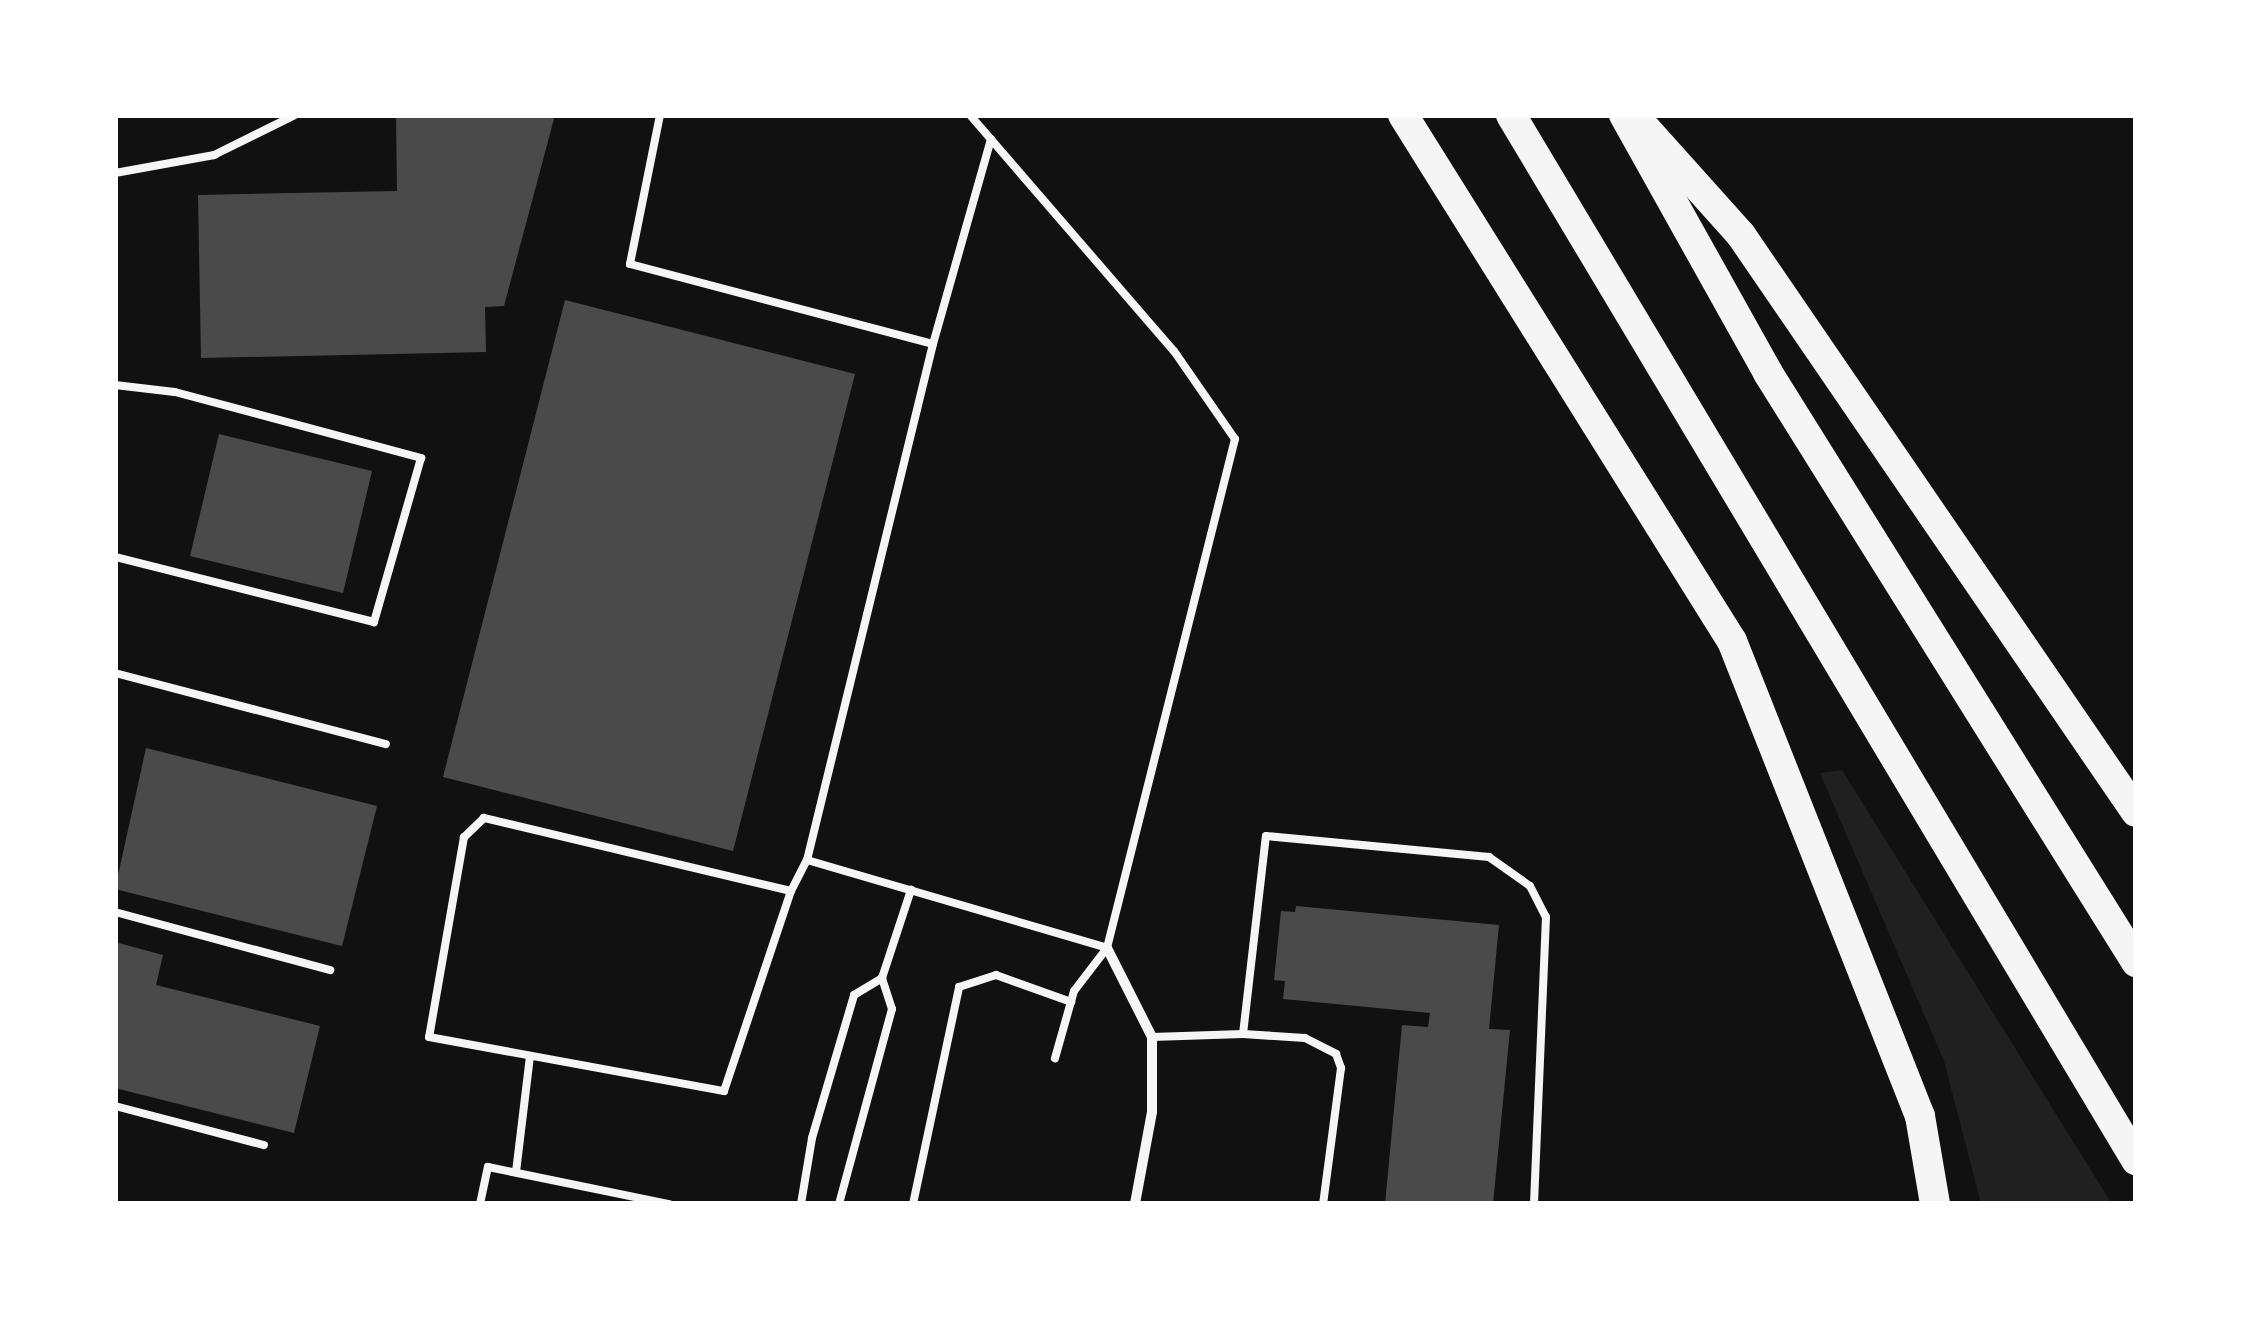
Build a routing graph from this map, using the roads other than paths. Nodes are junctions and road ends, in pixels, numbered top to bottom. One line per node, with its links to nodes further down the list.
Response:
1 (295, 115): 9 (lane)
2 (660, 115): 10 (lane)
3 (970, 115): 8 (lane)
4 (1403, 115): 41 (highway)
5 (1511, 115): 31 (highway)
6 (1624, 115): 21 (highway)
7 (1633, 115): 15 (highway)
8 (991, 139): 10 (lane); 20 (lane)
9 (115, 172)
10 (933, 344): 16 (lane)
11 (115, 384): 12 (lane)
12 (115, 557)
13 (115, 673): 14 (lane)
14 (386, 744)
15 (2136, 812)
16 (808, 860): 17 (lane); 18 (lane)
17 (910, 890): 20 (lane); 23 (lane)
18 (791, 891): 27 (lane); 27 (lane)
19 (115, 912): 22 (lane)
20 (1107, 948): 24 (lane); 26 (street)
21 (2136, 962)
22 (330, 970)
23 (882, 978): 35 (lane); 36 (lane)
24 (1071, 1002): 28 (lane); 37 (lane)
25 (1243, 1034): 26 (lane); 39 (lane); 40 (lane)
26 (1152, 1036): 38 (street)
27 (530, 1056): 32 (lane)
28 (1055, 1058)
29 (115, 1106): 30 (lane)
30 (264, 1144)
31 (2136, 1160)
32 (516, 1172): 33 (lane); 34 (lane)
33 (480, 1204)
34 (669, 1204)
35 (800, 1204)
36 (839, 1204)
37 (912, 1204)
38 (1134, 1204)
39 (1324, 1204)
40 (1534, 1204)
41 (1935, 1204)

